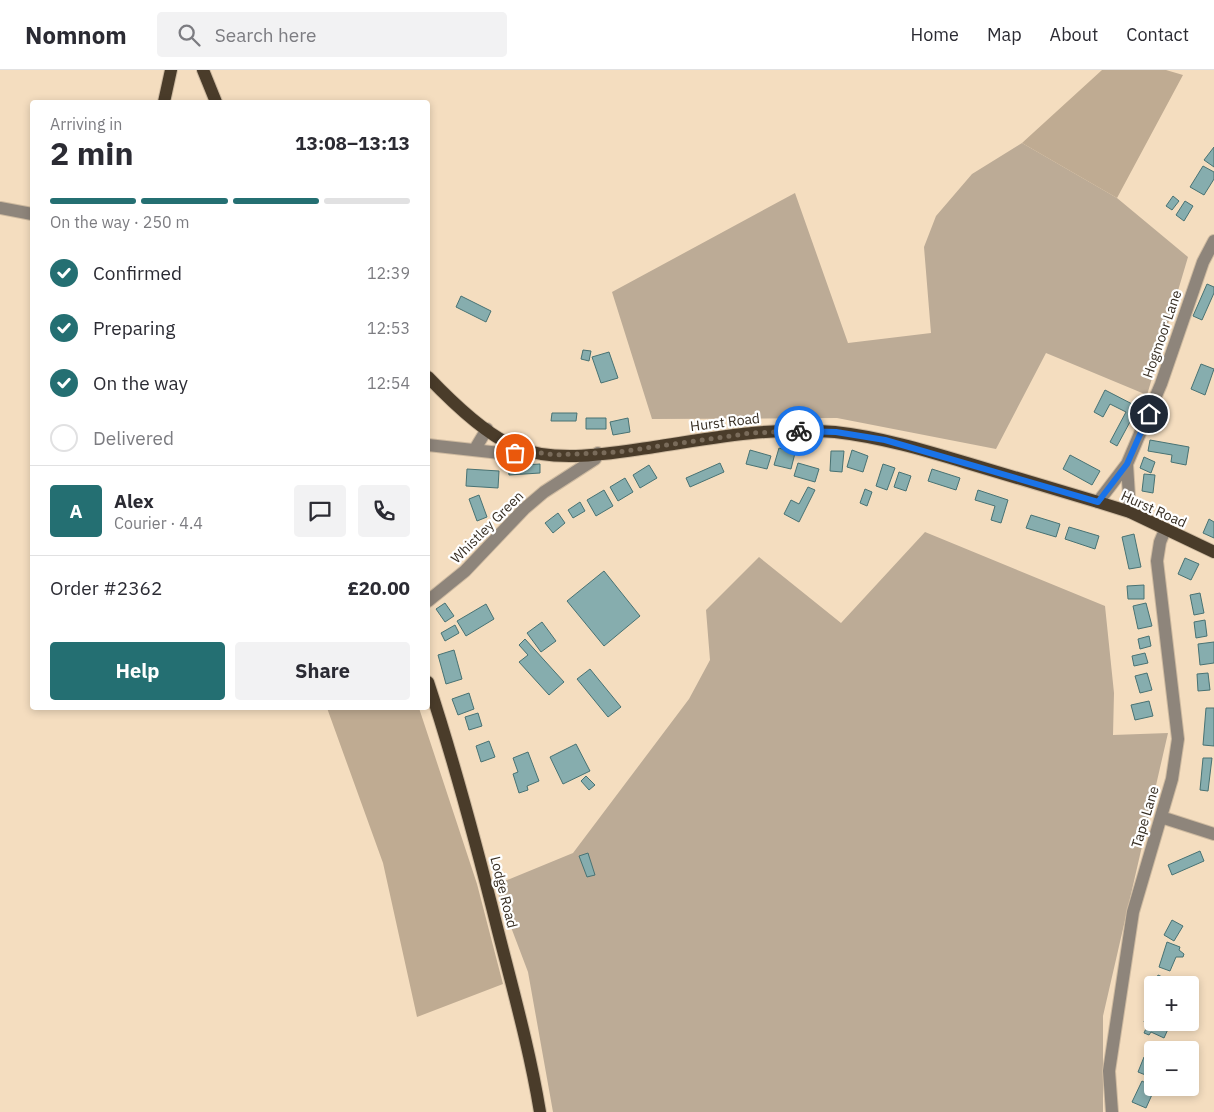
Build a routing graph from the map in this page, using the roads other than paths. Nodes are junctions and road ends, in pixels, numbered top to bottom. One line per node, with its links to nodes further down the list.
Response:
1 (171, 70): 3 (main road)
2 (203, 70): 4 (main road)
3 (164, 100)
4 (215, 100)
5 (0, 208): 6 (street)
6 (30, 214)
7 (1214, 241): 15 (street, Hogmoor Lane)
8 (430, 378): 9 (main road, Hurst Road)
9 (487, 429): 11 (street); 12 (main road, Hurst Road)
10 (430, 445): 11 (street)
11 (475, 448): 12 (street)
12 (524, 450): 14 (main road, Hurst Road)
13 (598, 453): 14 (main road, Hurst Road); 16 (street, Whistley Green); 17 (main road, Hurst Road)
14 (564, 455): 16 (street)
15 (1127, 464): 17 (street, Hogmoor Lane); 18 (street, Hogmoor Lane)
16 (569, 474): 21 (street, Whistley Green)
17 (1098, 502): 18 (main road, Hurst Road)
18 (1130, 512): 19 (main road, Hurst Road)
19 (1165, 530): 20 (main road, Hurst Road); 23 (street, Tape Lane)
20 (1214, 552)
21 (430, 599)
22 (430, 688): 25 (main road, Lodge Road)
23 (1161, 817): 24 (street); 26 (street, Tape Lane)
24 (1214, 834)
25 (540, 1112)
26 (1112, 1112)

